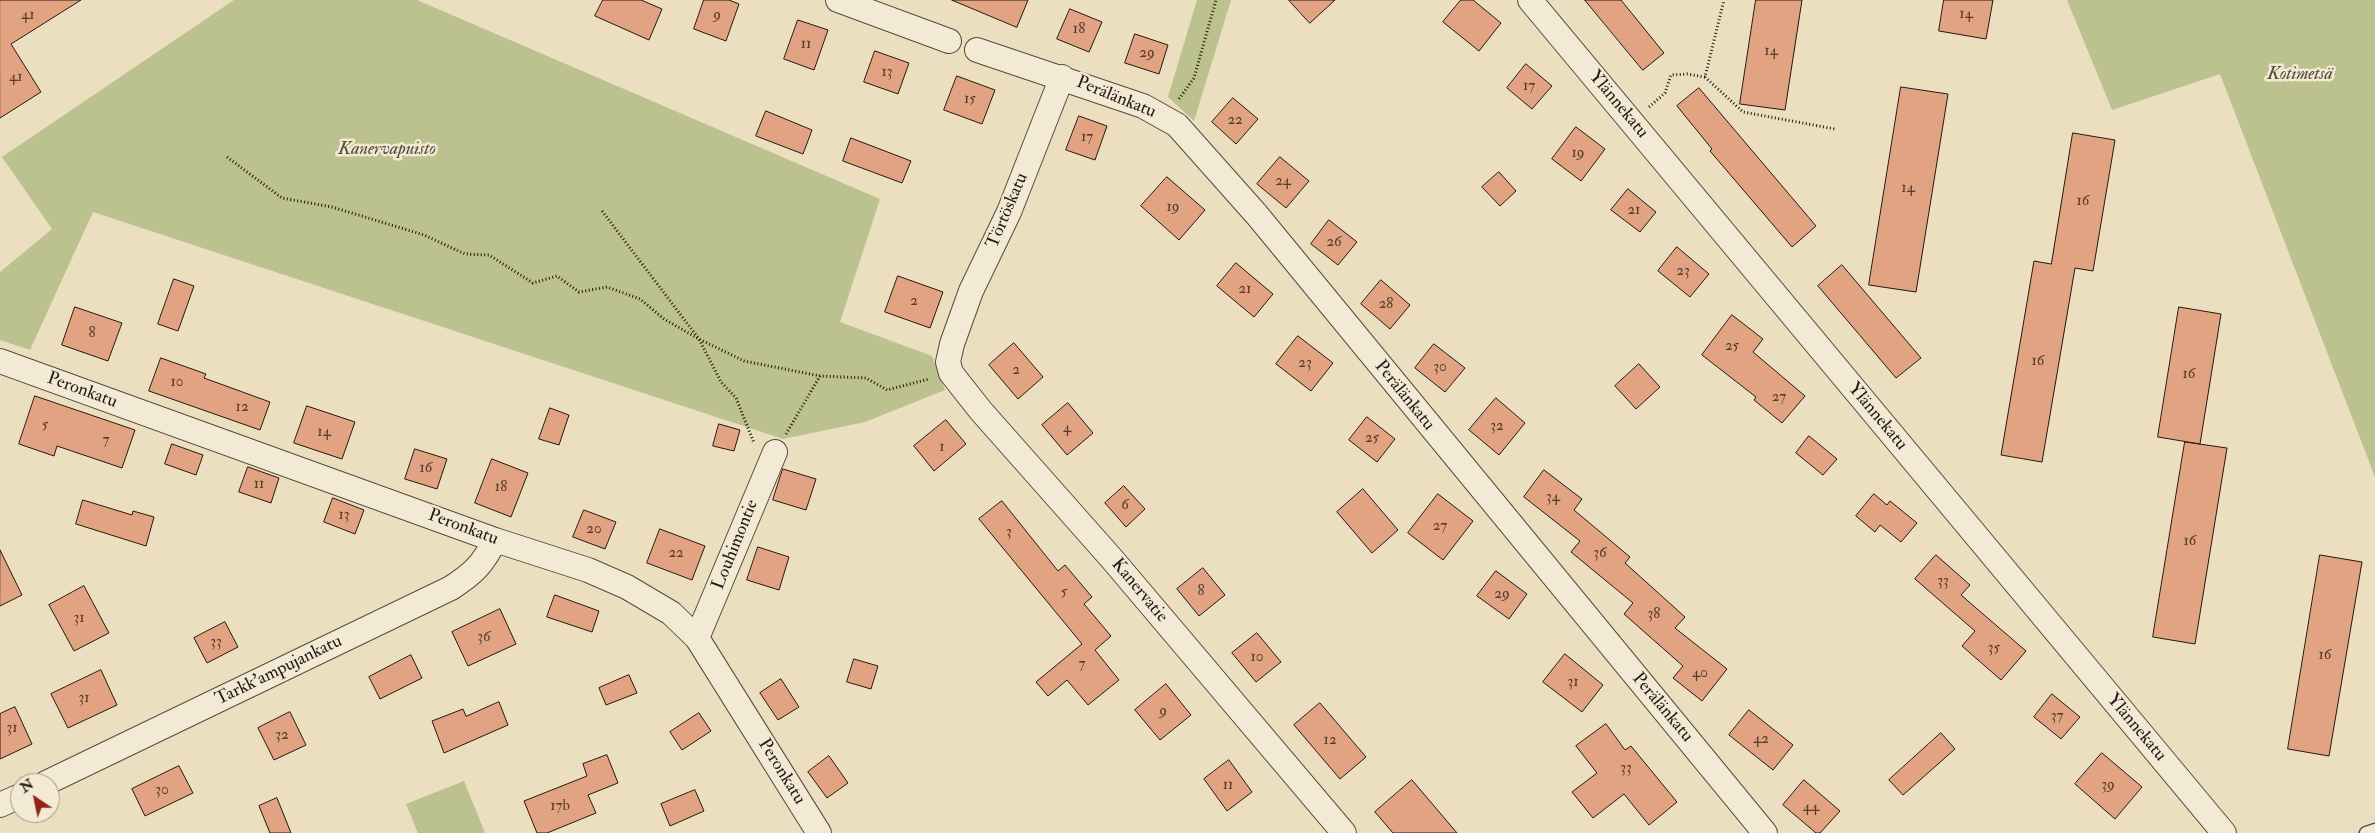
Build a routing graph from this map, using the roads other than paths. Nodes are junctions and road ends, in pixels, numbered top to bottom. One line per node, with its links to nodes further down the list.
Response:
1 (838, 0): 3 (street)
2 (1530, 0): 16 (street, Ylännekatu)
3 (949, 41): 4 (lane)
4 (977, 50): 5 (street, Perälänkatu)
5 (1062, 77): 7 (street, Törtöskatu); 15 (street, Perälänkatu)
6 (0, 361): 9 (street, Peronkatu)
7 (951, 373): 14 (street, Kanervatie)
8 (770, 462): 10 (street, Louhimontie)
9 (495, 540): 10 (street, Peronkatu); 11 (street, Tarkk'ampujankatu)
10 (697, 638): 13 (street, Peronkatu)
11 (60, 776)
12 (2375, 830): 17 (lane)
13 (819, 833)
14 (1344, 833)
15 (1765, 833)
16 (2224, 833)
17 (2366, 833)

